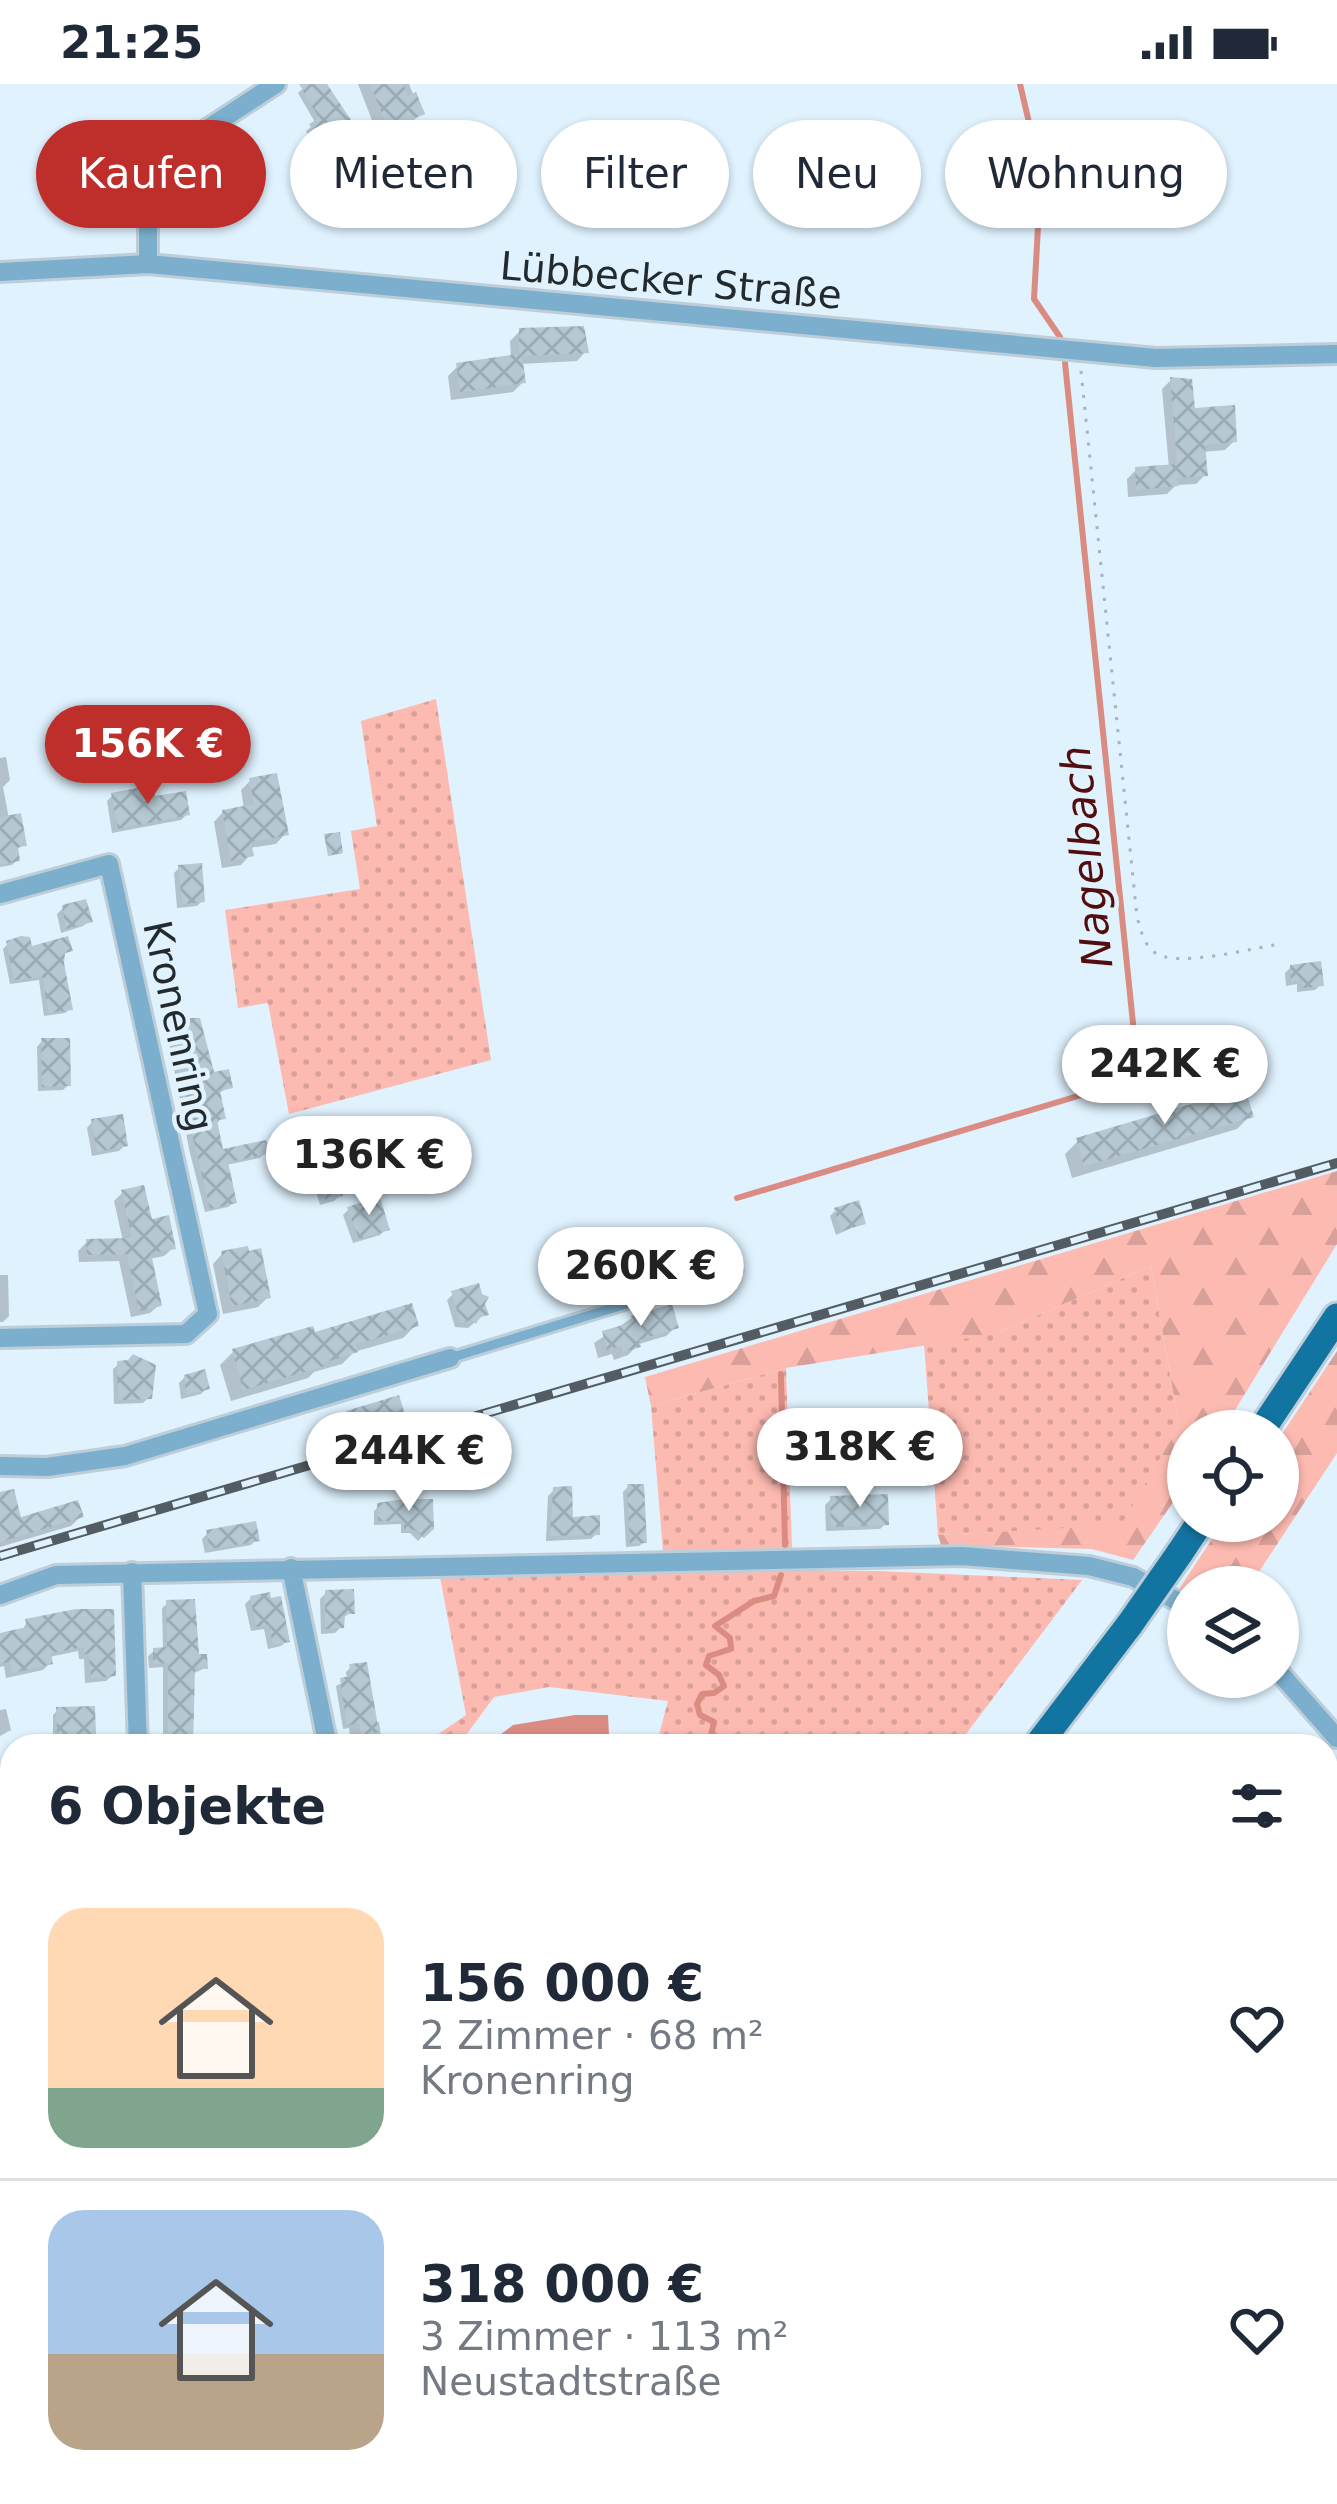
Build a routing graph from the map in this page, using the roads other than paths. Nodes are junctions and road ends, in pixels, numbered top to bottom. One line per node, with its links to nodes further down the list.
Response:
1 (276, 84): 2 (street)
2 (148, 264): 3 (street, Lübbecker Straße); 4 (street, Lübbecker Straße)
3 (0, 272)
4 (1337, 354)
5 (0, 894): 8 (street, Kronenring)
6 (737, 1270): 9 (lane)
7 (1337, 1317): 10 (main road)
8 (0, 1339)
9 (450, 1358): 11 (street)
10 (1276, 1410)
11 (0, 1466)
12 (1187, 1542): 20 (main road, bridge)
13 (291, 1568): 14 (street); 16 (street); 19 (street)
14 (132, 1573): 15 (street); 18 (street)
15 (0, 1595)
16 (1167, 1596)
17 (1299, 1695): 21 (street)
18 (138, 1734)
19 (326, 1734)
20 (1046, 1734)
21 (1333, 1734)

